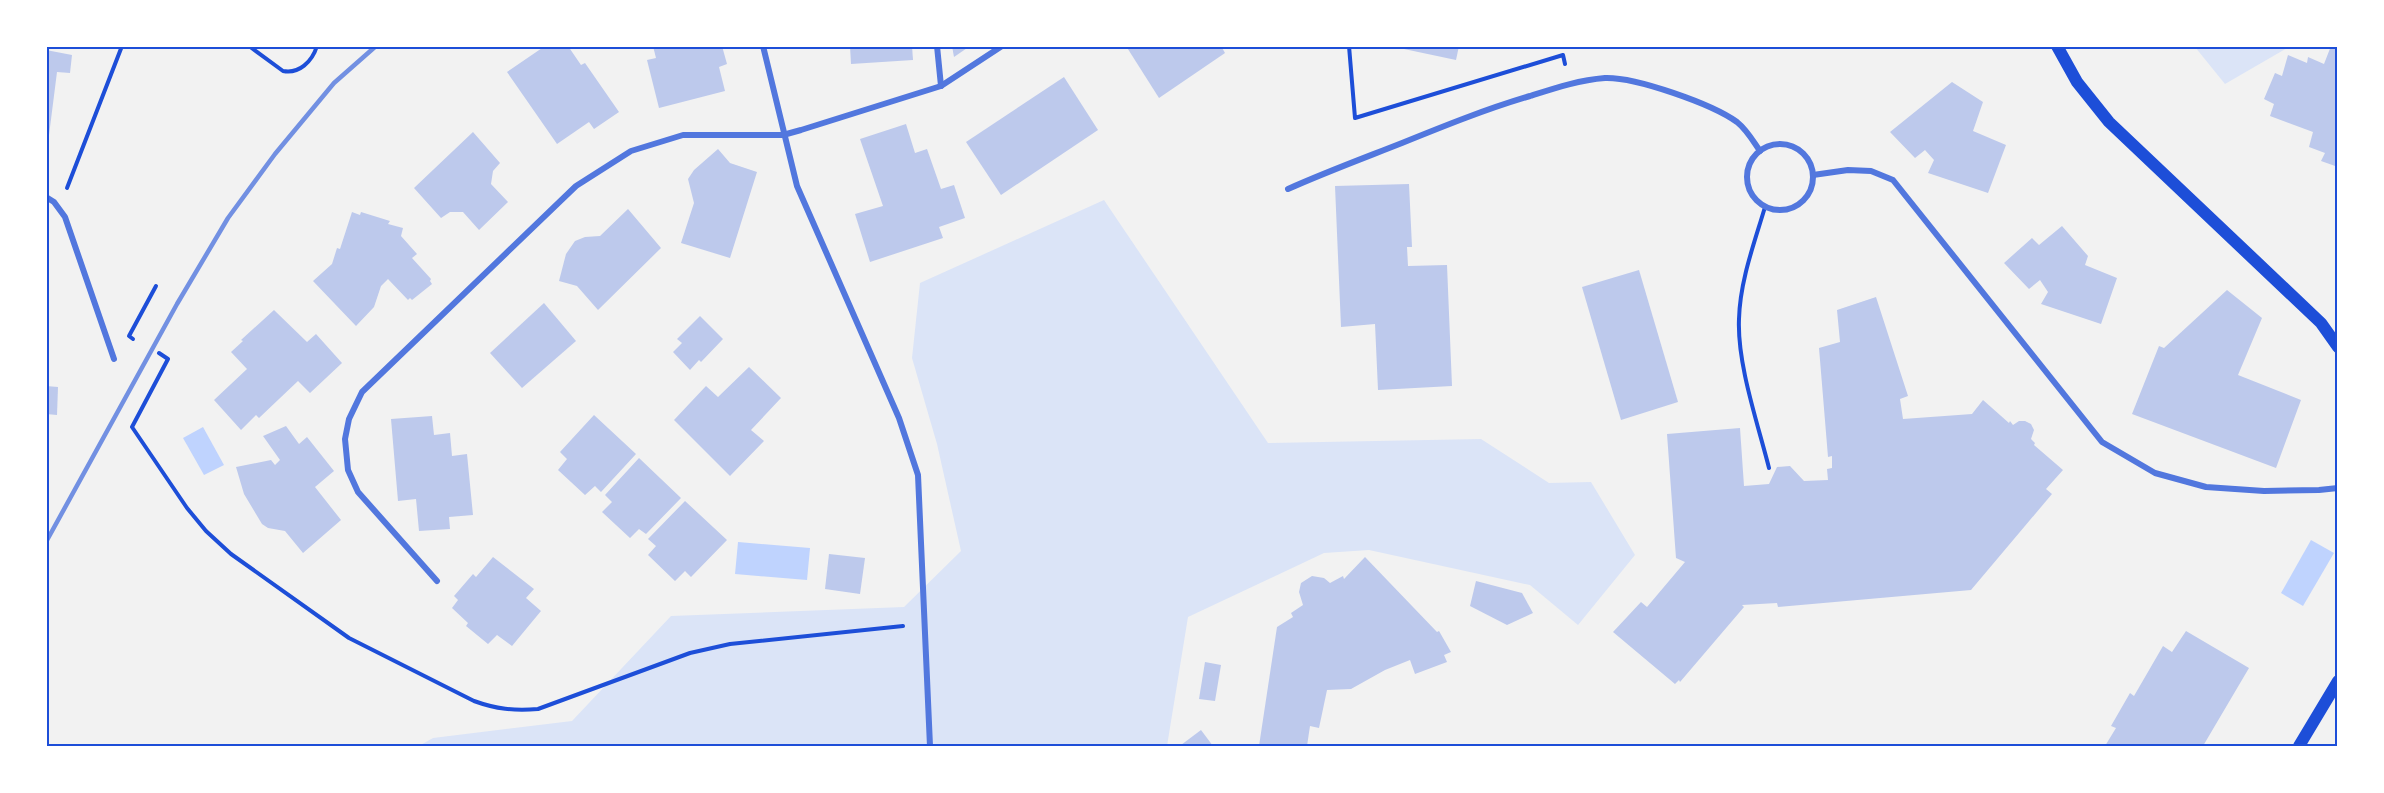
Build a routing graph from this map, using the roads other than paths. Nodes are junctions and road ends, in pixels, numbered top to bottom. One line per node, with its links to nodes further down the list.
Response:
1 (763, 46): 6 (street)
2 (938, 46): 5 (street)
3 (1002, 46): 5 (street)
4 (2058, 46): 11 (main road)
5 (941, 86): 6 (street)
6 (783, 135): 14 (street); 16 (street)
7 (1760, 151): 8 (street); 8 (street); 9 (street)
8 (1813, 175): 13 (street)
9 (1288, 189)
10 (46, 197): 12 (street)
11 (2337, 347)
12 (114, 359)
13 (2337, 488)
14 (437, 581)
15 (2337, 681): 17 (main road)
16 (930, 747)
17 (2299, 747)

